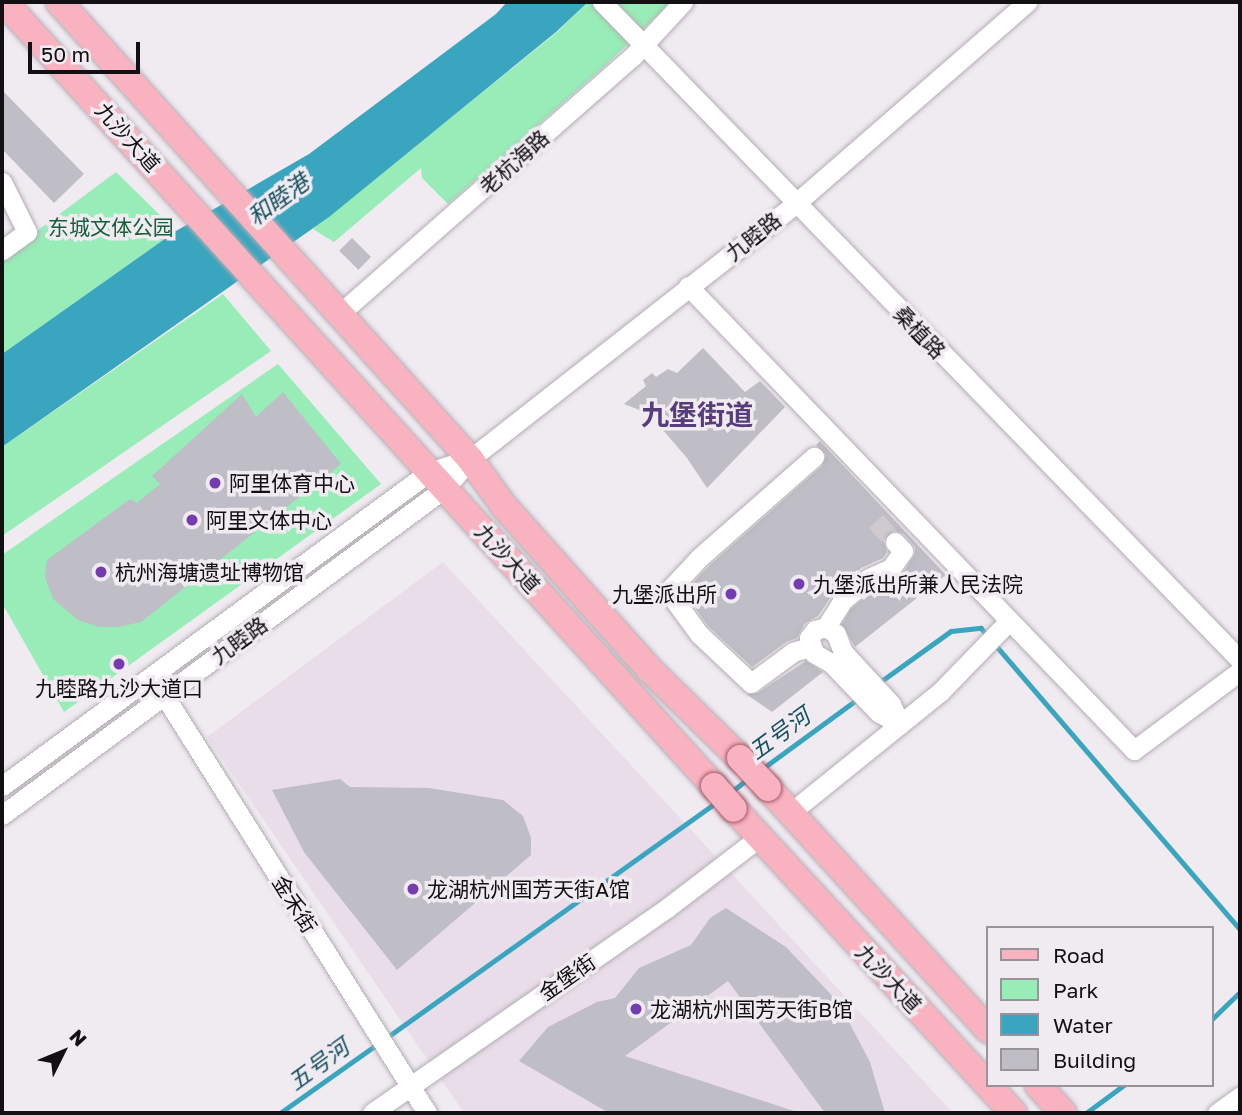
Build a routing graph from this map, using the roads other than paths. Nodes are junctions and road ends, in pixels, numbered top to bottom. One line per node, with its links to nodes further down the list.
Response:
1 (59, 2): 11 (main road, 九沙大道)
2 (683, 2): 6 (street, 老杭海路)
3 (1027, 2): 8 (street, 九睦路)
4 (4, 7): 14 (main road, 九沙大道)
5 (609, 9): 6 (street, 桑植路)
6 (643, 45): 8 (street, 桑植路); 11 (street, 老杭海路)
7 (2, 182): 9 (street)
8 (795, 204): 10 (street, 九睦路); 19 (street, 桑植路)
9 (2, 250)
10 (688, 286): 13 (street, 九睦路); 16 (street)
11 (338, 315): 13 (main road, 九沙大道)
12 (814, 457): 18 (street)
13 (470, 458): 14 (street, 九睦路); 25 (main road, 九沙大道, bridge)
14 (437, 480): 22 (street, 九睦路); 24 (street, 九睦路); 27 (main road, 九沙大道, bridge)
15 (895, 542): 17 (street)
16 (1009, 621): 20 (street); 23 (street)
17 (826, 627): 18 (street); 21 (street)
18 (810, 647): 21 (street)
19 (1240, 660)
20 (1240, 670)
21 (862, 683): 23 (street)
22 (164, 695): 26 (street, 九睦路); 30 (street, 金禾街)
23 (900, 724): 25 (street)
24 (2, 786)
25 (790, 813): 28 (main road, 九沙大道)
26 (2, 815)
27 (760, 837): 29 (main road, 九沙大道); 30 (street, 金堡街)
28 (986, 1028)
29 (986, 1083)
30 (410, 1087): 35 (street, 金堡街); 36 (street, 金禾街)
31 (990, 1087): 37 (main road, 九沙大道)
32 (1040, 1087): 34 (main road)
33 (1240, 1096): 38 (street)
34 (1062, 1112)
35 (372, 1113)
36 (427, 1113)
37 (1014, 1113)
38 (1217, 1113)

